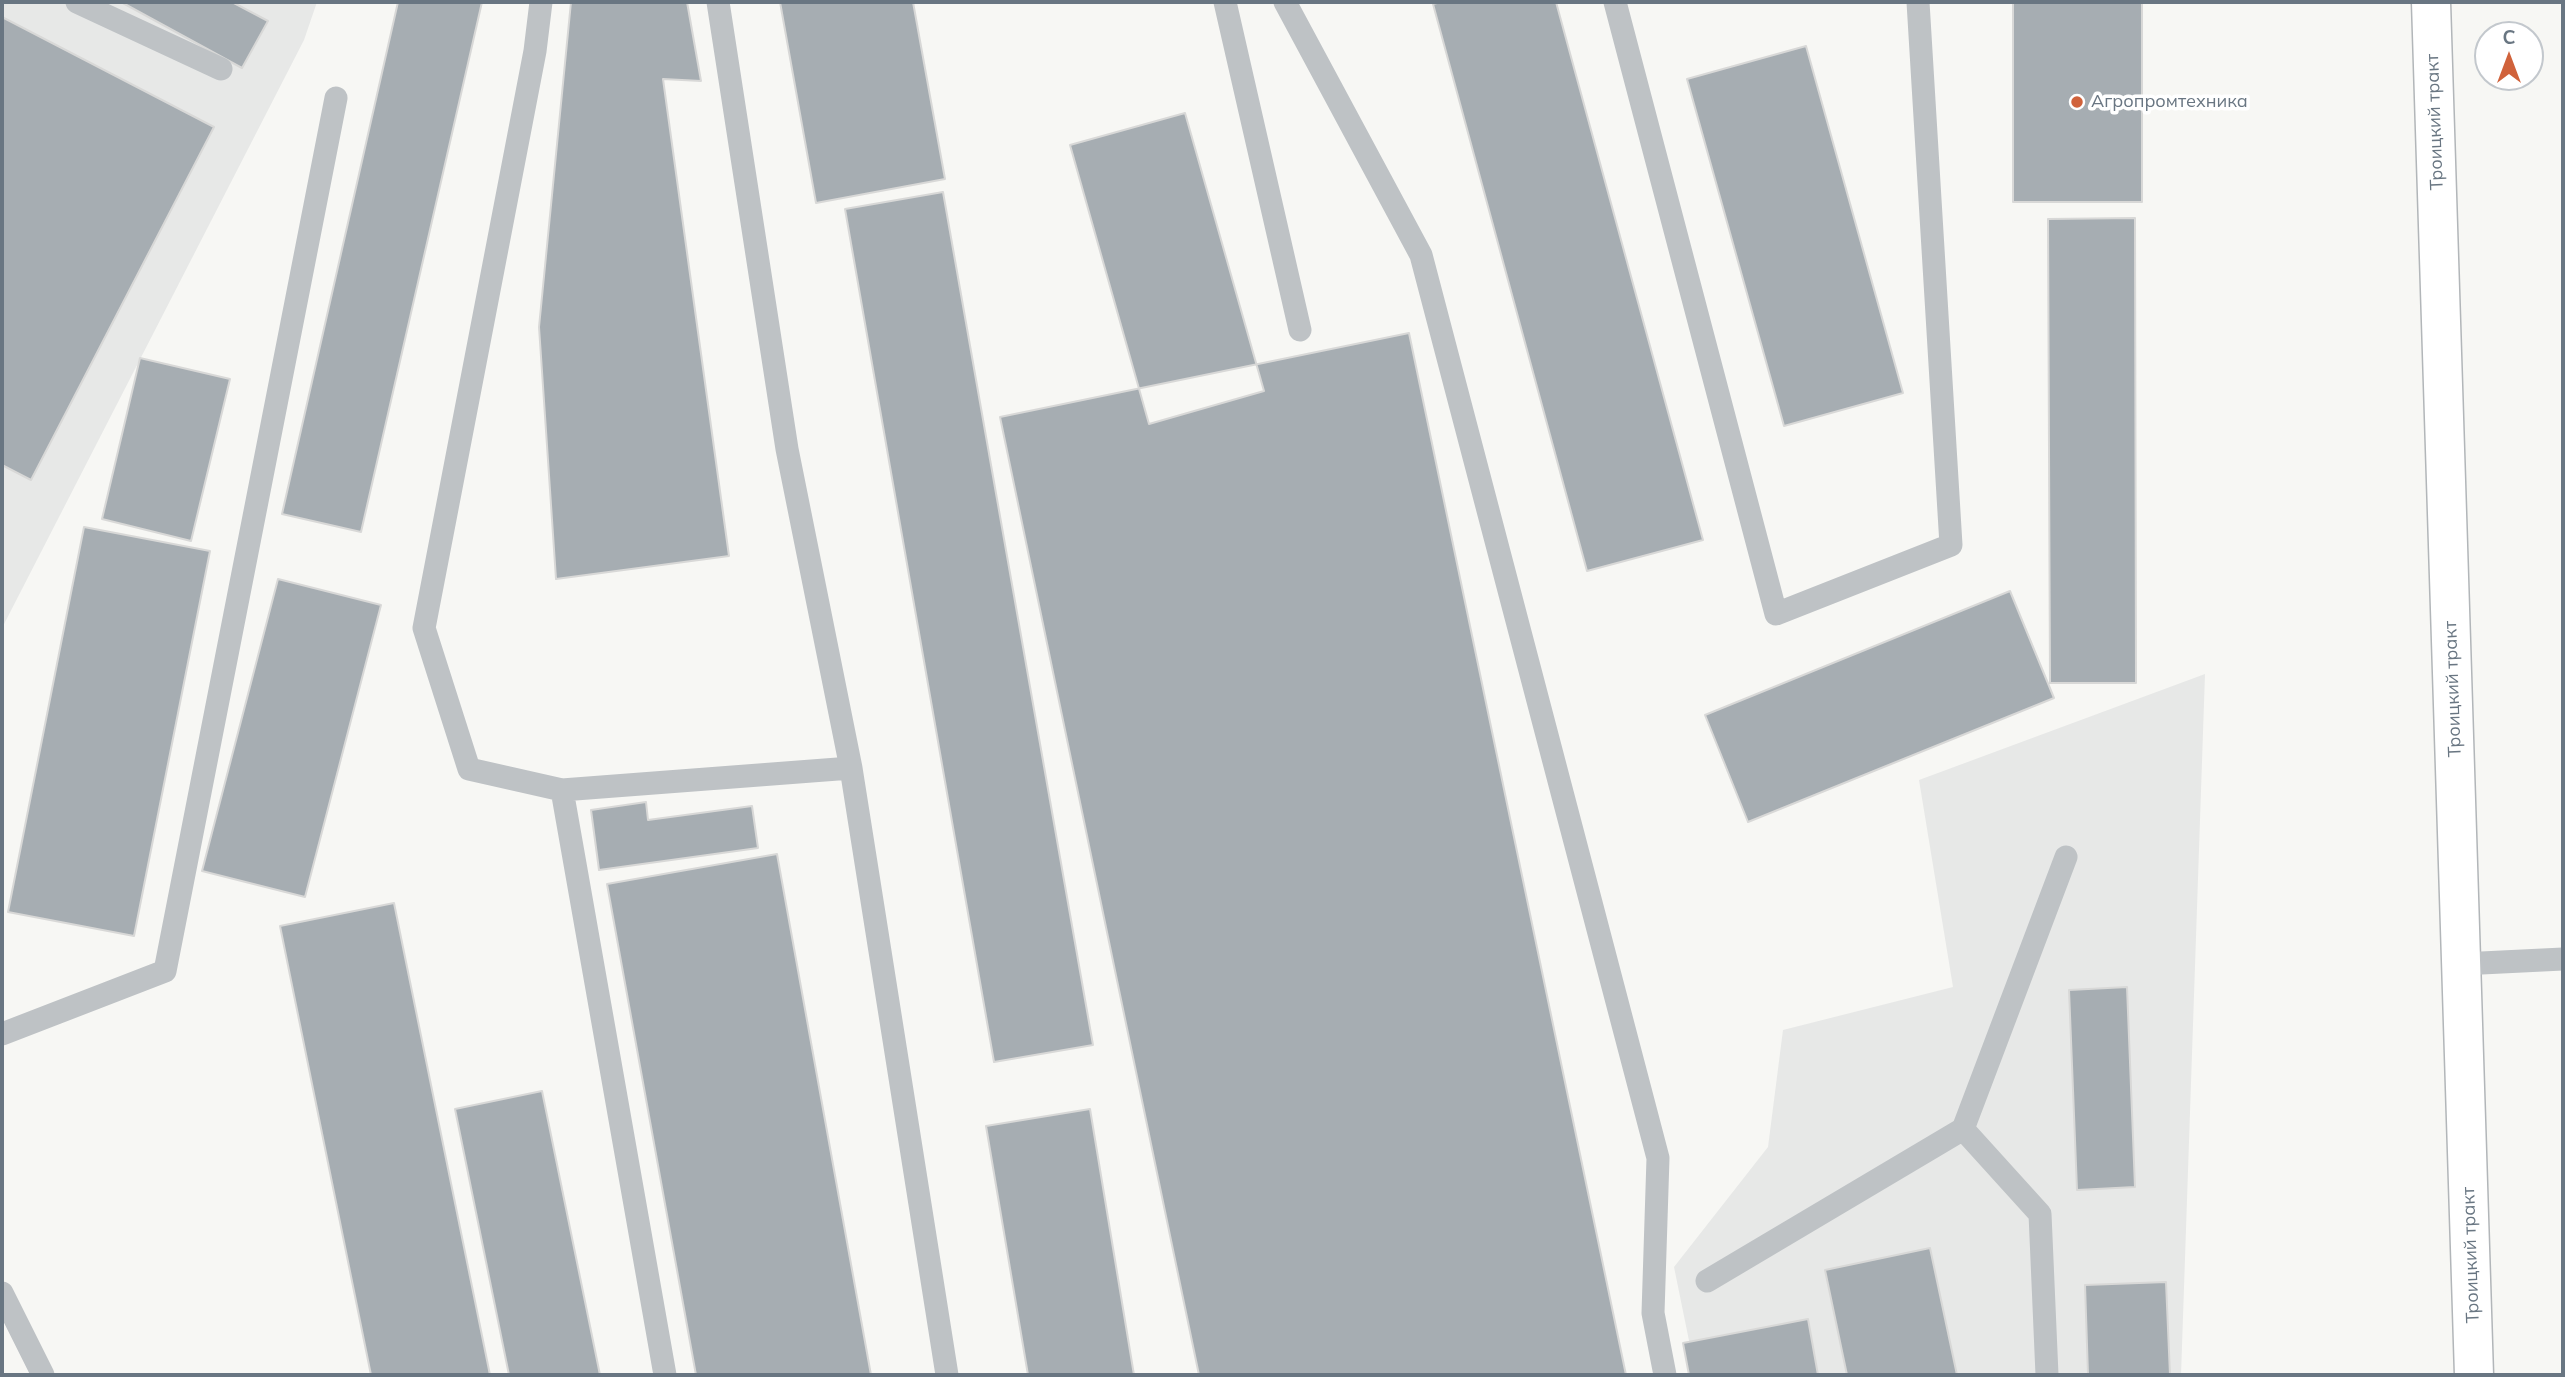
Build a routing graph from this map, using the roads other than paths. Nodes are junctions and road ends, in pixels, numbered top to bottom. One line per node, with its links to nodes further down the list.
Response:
1 (77, 2): 9 (lane)
2 (541, 2): 13 (lane)
3 (718, 2): 12 (lane)
4 (1224, 2): 11 (lane)
5 (1285, 2): 24 (lane)
6 (1615, 2): 7 (lane)
7 (1918, 2)
8 (2431, 2): 16 (main road, Троицкий тракт)
9 (221, 69)
10 (337, 98): 17 (lane)
11 (1300, 330)
12 (851, 768): 13 (lane); 23 (lane)
13 (562, 790): 22 (lane)
14 (2066, 857): 18 (lane)
15 (2563, 958): 16 (lane)
16 (2461, 964): 26 (main road, Троицкий тракт)
17 (2, 1034)
18 (1963, 1129): 19 (lane); 25 (lane)
19 (1707, 1281)
20 (2, 1293): 21 (lane)
21 (43, 1375)
22 (665, 1375)
23 (947, 1375)
24 (1665, 1375)
25 (2048, 1375)
26 (2474, 1375)

